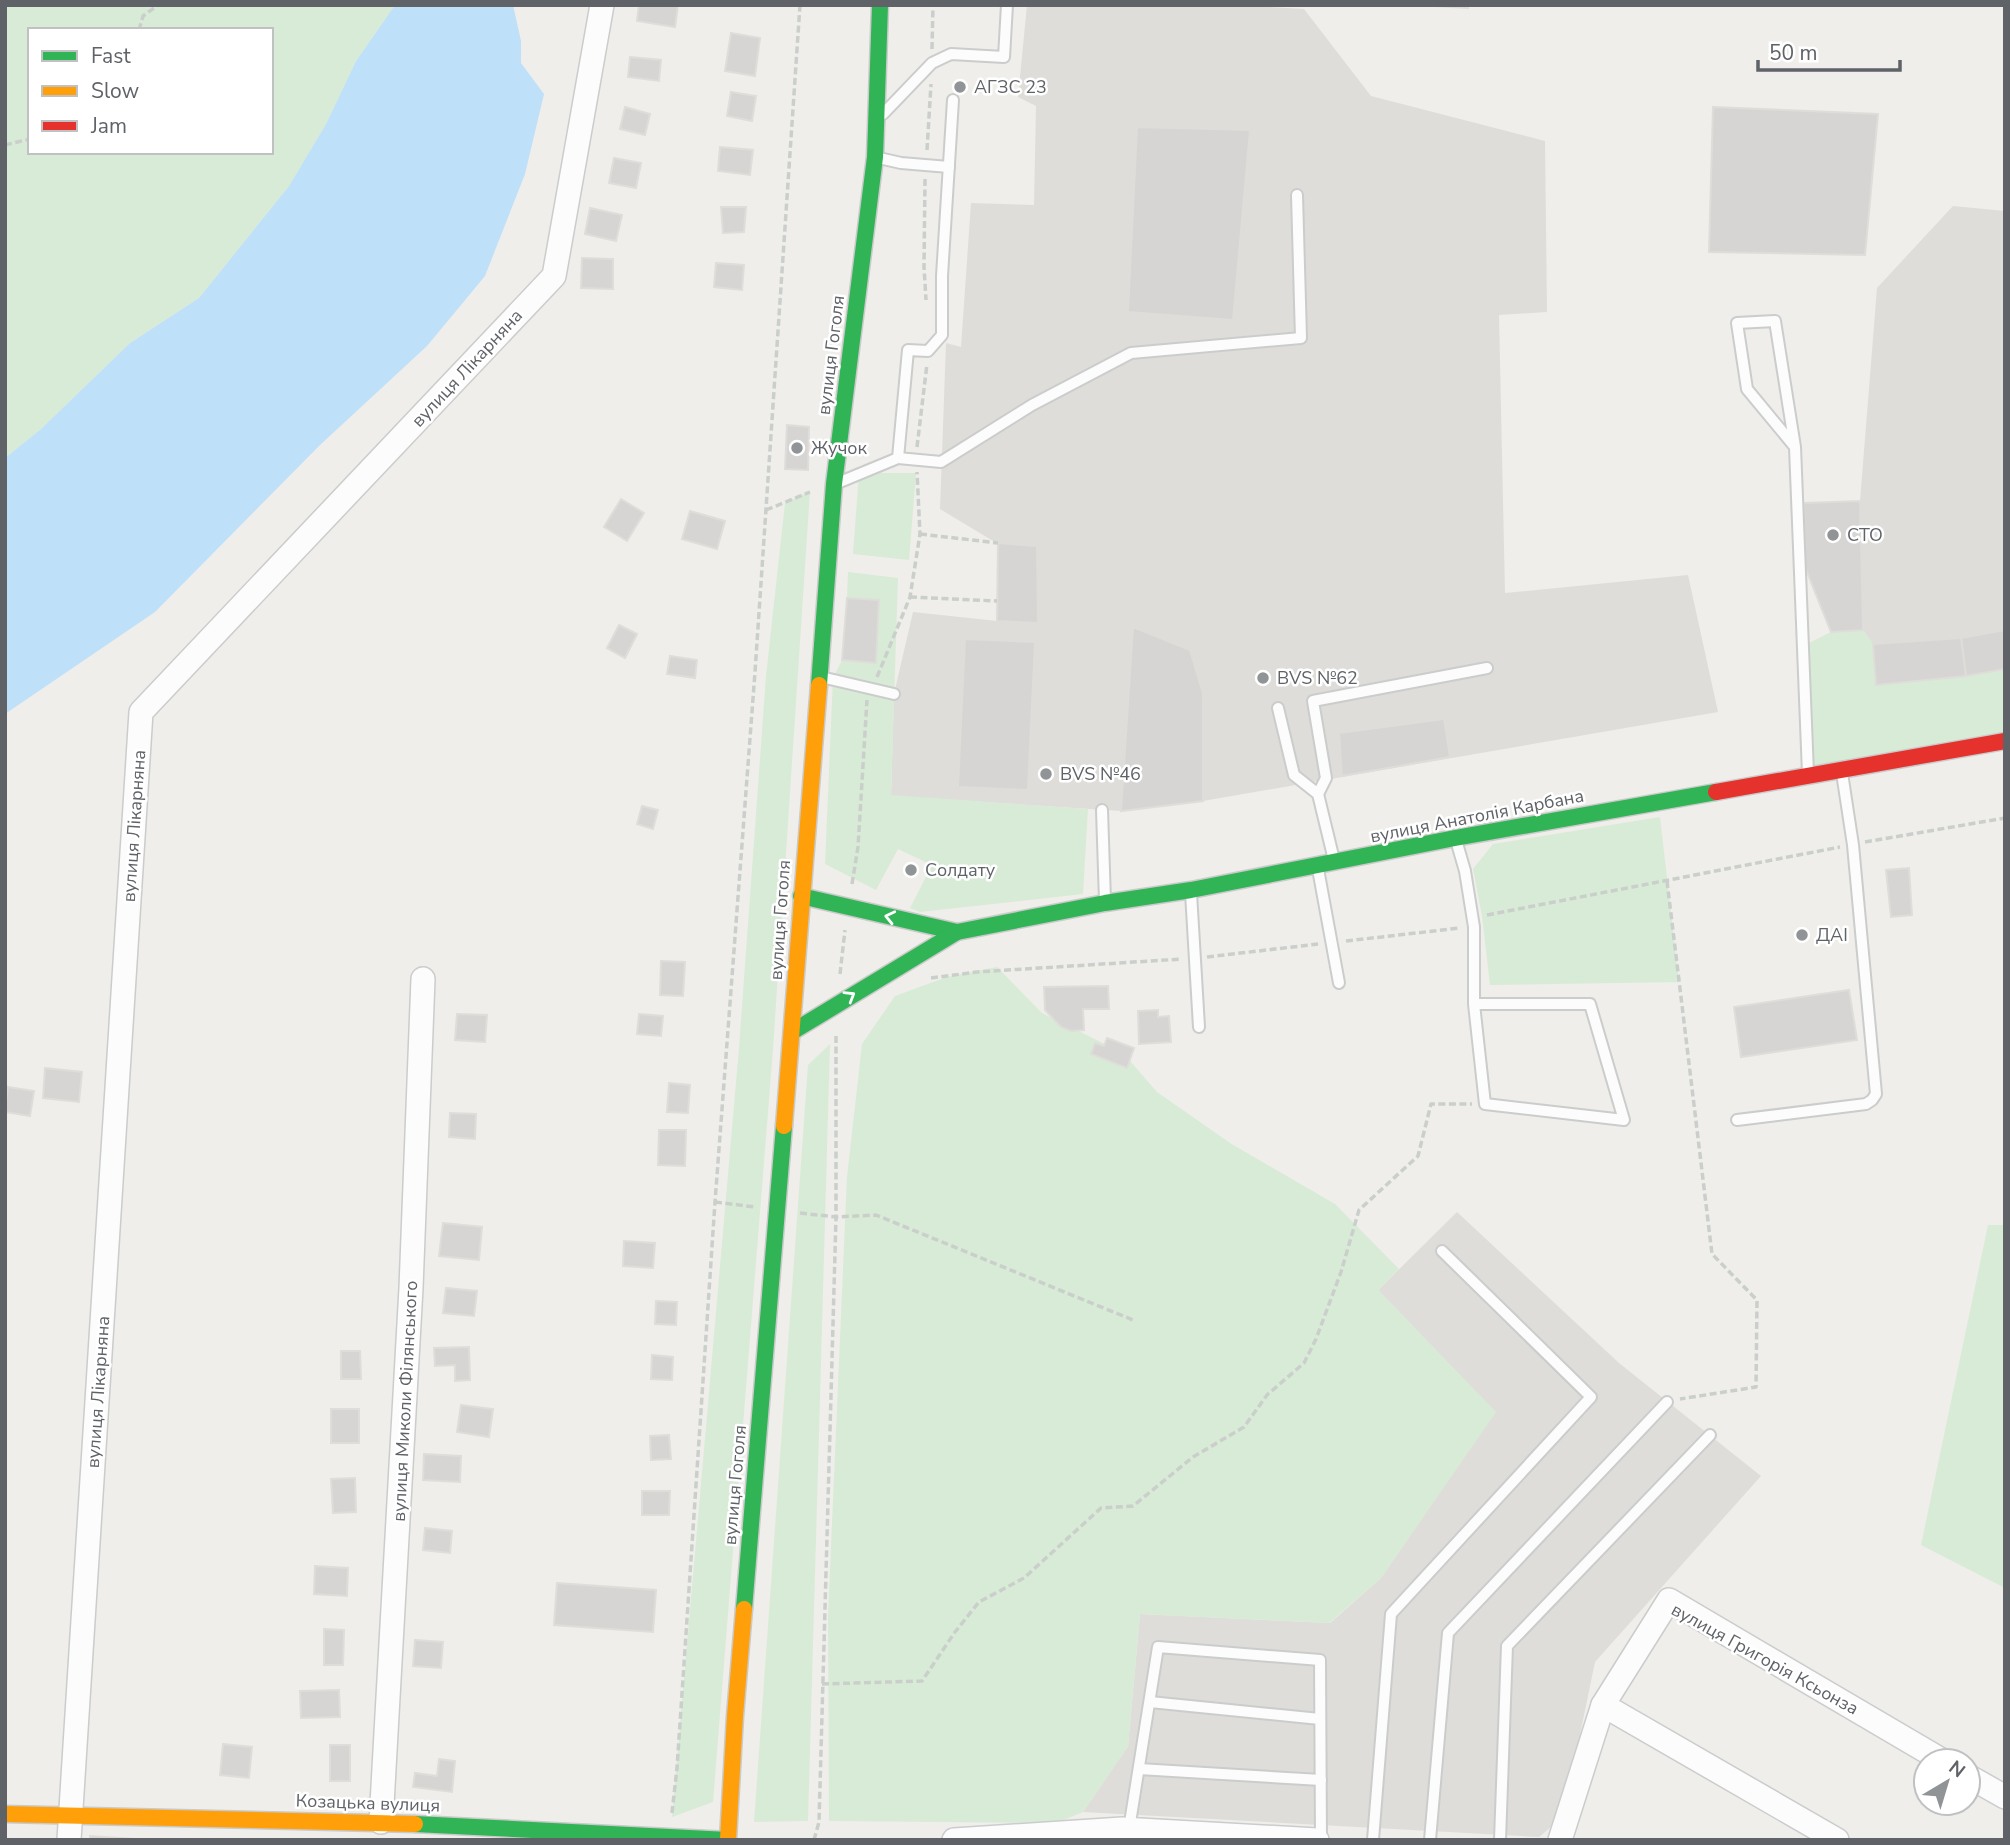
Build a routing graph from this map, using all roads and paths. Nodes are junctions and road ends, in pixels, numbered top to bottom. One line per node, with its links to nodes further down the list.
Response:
1 (158, 5): 7 (path)
2 (602, 5): 80 (street, вулиця Лікарняна)
3 (800, 5): 23 (path)
4 (880, 5): 10 (street, вулиця Гоголя)
5 (933, 5): 8 (path)
6 (1007, 5): 8 (lane)
7 (140, 28)
8 (932, 63): 10 (lane); 14 (path)
9 (953, 100): 15 (lane)
10 (878, 120): 13 (street, вулиця Гоголя)
11 (28, 139): 12 (path)
12 (5, 145)
13 (875, 157): 14 (lane); 22 (street, вулиця Гоголя)
14 (926, 165): 15 (lane); 17 (path)
15 (949, 167): 18 (lane)
16 (1297, 195): 21 (lane)
17 (926, 309)
18 (928, 351): 20 (lane); 21 (path)
19 (1795, 447): 19 (lane); 35 (lane)
20 (898, 458): 21 (lane); 22 (lane)
21 (916, 460): 24 (path)
22 (834, 484): 23 (path); 29 (street, вулиця Гоголя)
23 (766, 510): 63 (path)
24 (920, 534): 25 (path); 26 (path)
25 (998, 544)
26 (911, 597): 27 (path); 30 (path)
27 (997, 601)
28 (1487, 668): 36 (lane)
29 (819, 677): 30 (lane); 45 (street, вулиця Гоголя)
30 (872, 688): 31 (lane); 47 (path)
31 (894, 694)
32 (1278, 708): 36 (lane)
33 (2005, 741): 34 (street, вулиця Анатолія Карбана)
34 (1842, 770): 35 (street, вулиця Анатолія Карбана); 40 (lane)
35 (1808, 776): 39 (street, вулиця Анатолія Карбана)
36 (1318, 794): 41 (lane)
37 (1102, 810): 46 (lane)
38 (2005, 818): 40 (path)
39 (1455, 838): 41 (street, вулиця Анатолія Карбана); 48 (lane)
40 (1853, 845): 43 (path); 62 (lane)
41 (1335, 862): 42 (street, вулиця Анатолія Карбана)
42 (1317, 866): 44 (street, вулиця Анатолія Карбана); 50 (lane)
43 (1667, 881): 48 (path); 68 (path)
44 (1191, 890): 46 (street, вулиця Анатолія Карбана); 51 (lane)
45 (801, 896): 47 (street); 59 (street, вулиця Гоголя)
46 (1105, 903): 49 (street, вулиця Анатолія Карбана)
47 (848, 907): 49 (street, one-way to 47); 55 (path)
48 (1474, 927): 50 (path); 56 (lane)
49 (957, 932): 55 (street, one-way to 49)
50 (1332, 943): 51 (path); 54 (lane)
51 (1195, 958): 53 (path); 57 (lane)
52 (423, 979): 81 (street, вулиця Миколи Філянського)
53 (923, 980)
54 (1339, 983)
55 (836, 1004): 59 (street); 60 (path)
56 (1474, 1004): 61 (lane); 61 (lane)
57 (1199, 1027)
58 (843, 1028): 60 (path)
59 (792, 1032): 64 (street, вулиця Гоголя)
60 (836, 1036): 65 (path)
61 (1485, 1104): 70 (path)
62 (1737, 1120)
63 (715, 1202): 64 (path); 84 (path)
64 (777, 1210): 65 (path); 86 (street, вулиця Гоголя)
65 (836, 1217): 67 (path); 70 (path)
66 (1442, 1251): 90 (lane)
67 (1133, 1320)
68 (1667, 1402): 91 (lane)
69 (1710, 1435): 92 (lane)
70 (822, 1684): 87 (path)
71 (1150, 1702): 73 (lane); 73 (lane); 75 (lane)
72 (1603, 1705): 74 (street, вулиця Григорія Ксьонза); 93 (street, вулиця Григорія Ксьонза); 94 (street)
73 (1320, 1719): 76 (lane)
74 (1919, 1747)
75 (1139, 1769): 76 (lane); 82 (lane)
76 (1321, 1780): 89 (lane)
77 (1982, 1784): 78 (street)
78 (2005, 1797)
79 (5, 1814): 80 (street, Козацька вулиця)
80 (71, 1815): 81 (street, Козацька вулиця); 85 (street, вулиця Лікарняна)
81 (381, 1822): 83 (street, Козацька вулиця)
82 (1129, 1829): 88 (street); 89 (street)
83 (481, 1833): 84 (street, Козацька вулиця)
84 (670, 1837): 86 (street, Козацька вулиця)
85 (69, 1840)
86 (729, 1840)
87 (814, 1840)
88 (954, 1840)
89 (1319, 1840)
90 (1373, 1840)
91 (1430, 1840)
92 (1500, 1840)
93 (1560, 1840)
94 (1837, 1840)

